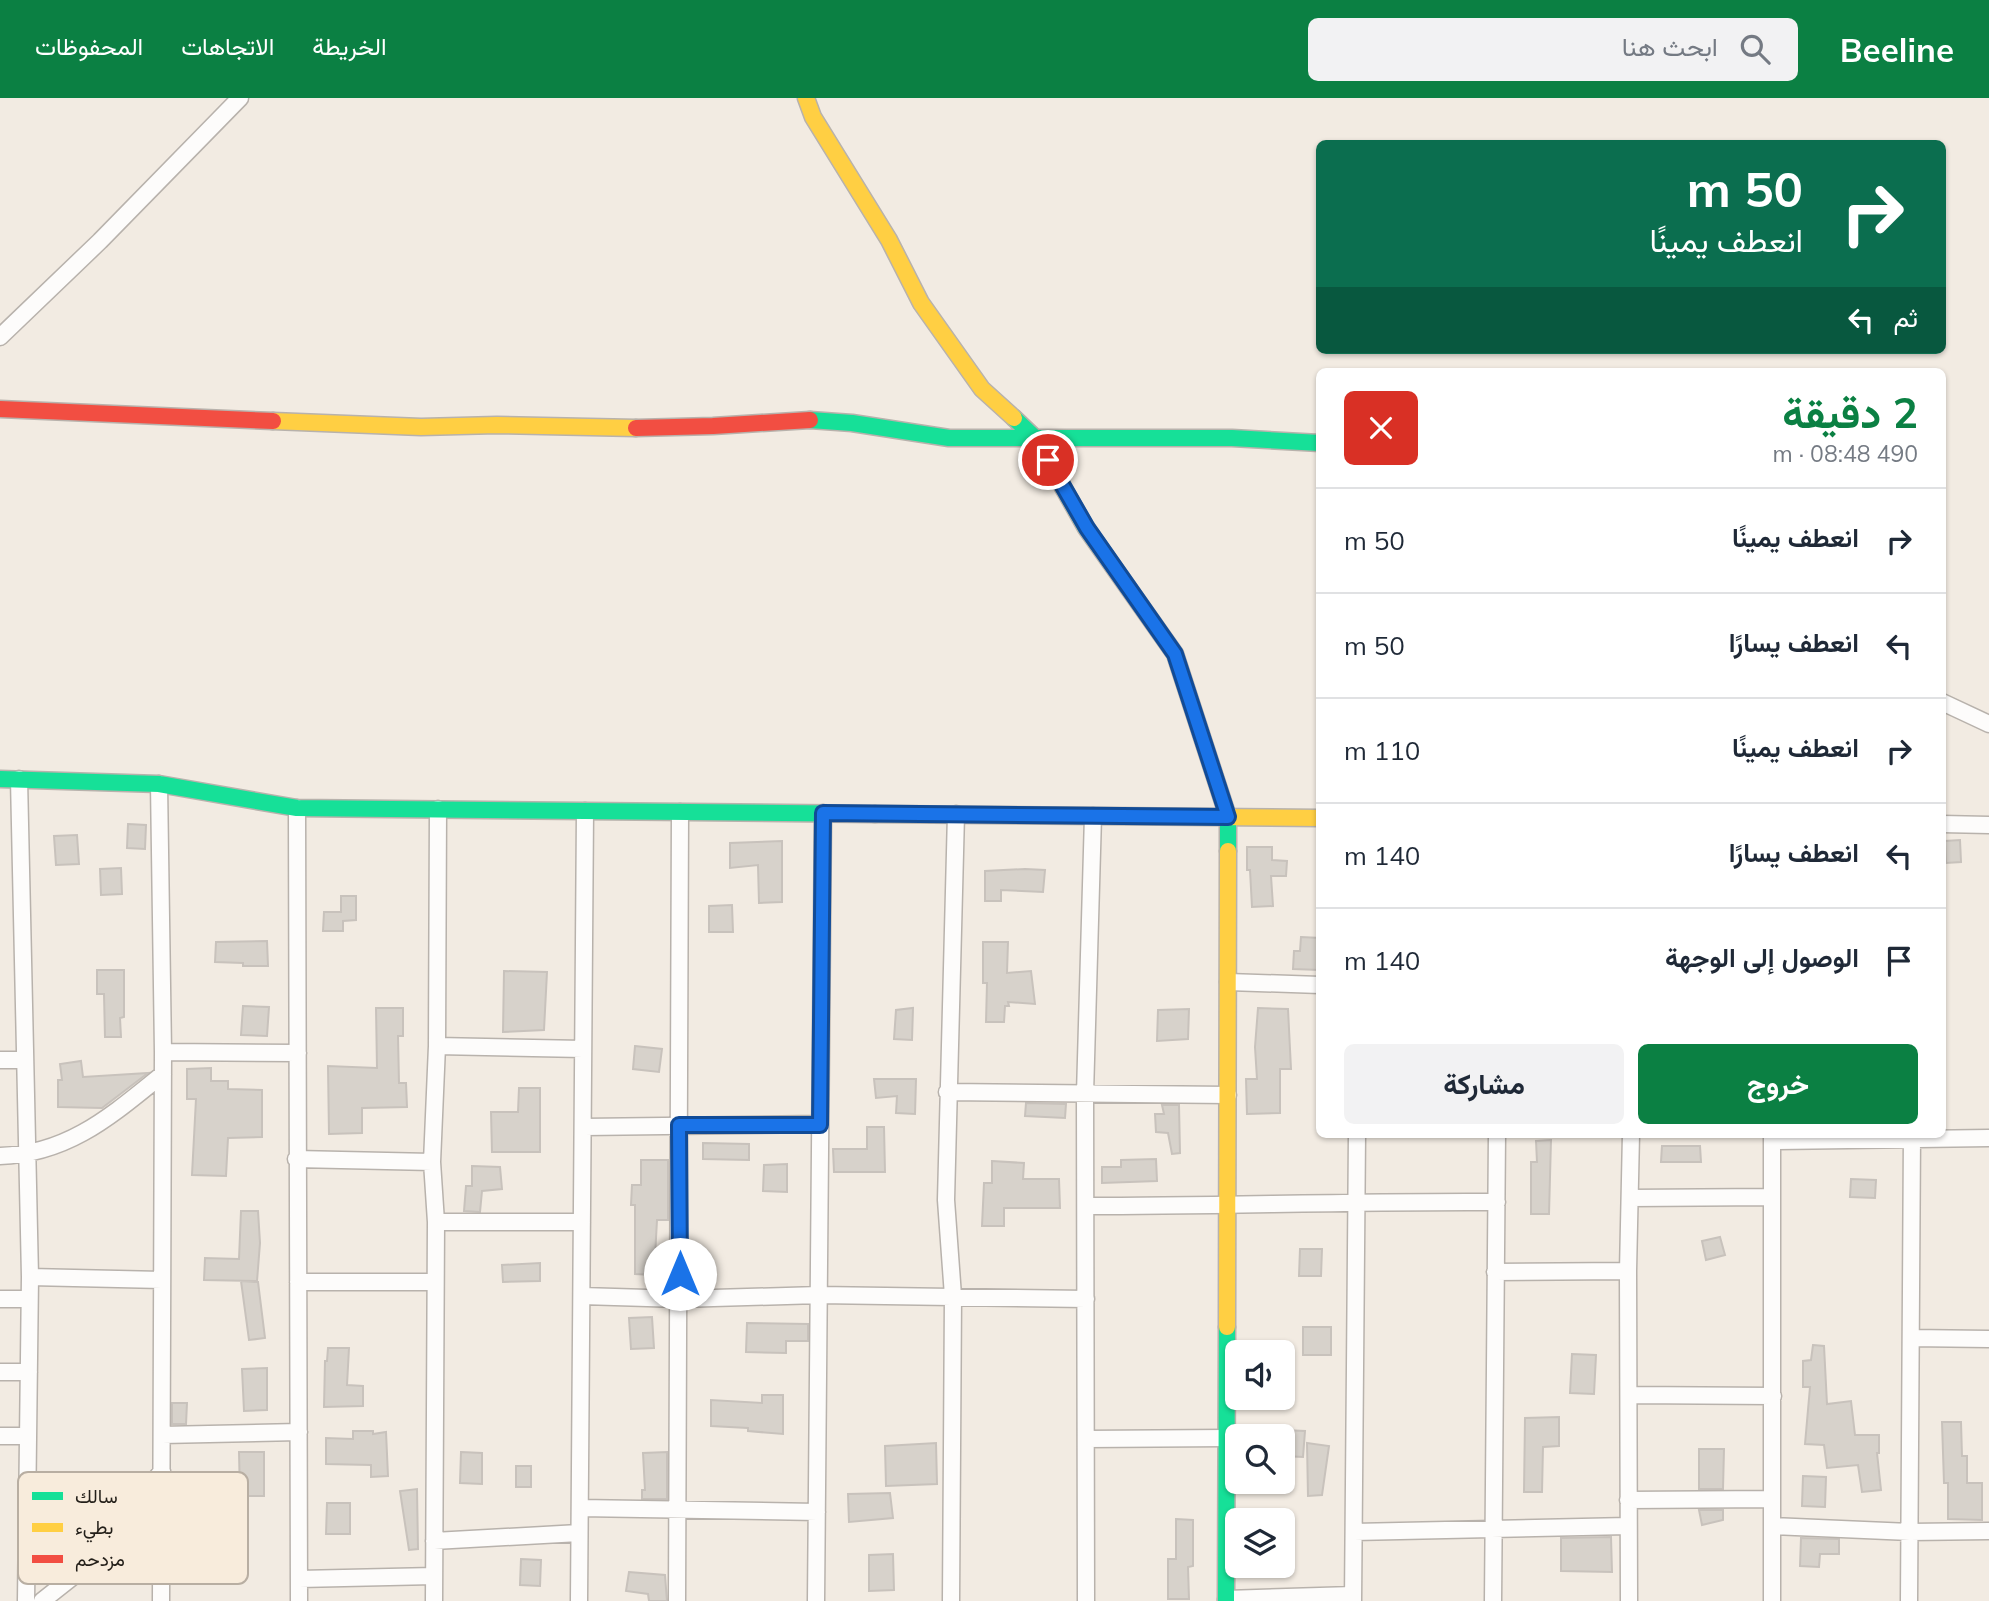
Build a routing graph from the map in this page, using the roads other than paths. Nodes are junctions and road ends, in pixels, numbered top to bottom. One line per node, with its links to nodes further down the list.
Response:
1 (240, 98): 3 (street)
2 (806, 98): 5 (street)
3 (0, 337)
4 (0, 408): 5 (street)
5 (1035, 438): 6 (street); 19 (street)
6 (1316, 443)
7 (1946, 704): 8 (street)
8 (1989, 723)
9 (0, 779): 10 (street)
10 (19, 779): 11 (street); 30 (street)
11 (159, 783): 12 (street); 27 (street)
12 (297, 808): 13 (street); 28 (street)
13 (438, 809): 14 (street); 25 (street)
14 (585, 811): 15 (street); 26 (street)
15 (680, 812): 16 (street); 35 (street)
16 (823, 813): 17 (street); 36 (street)
17 (956, 814): 18 (street); 32 (street)
18 (1093, 816): 19 (street); 33 (street)
19 (1228, 817): 20 (street); 23 (street)
20 (1316, 818)
21 (1946, 824): 22 (street)
22 (1989, 825)
23 (1228, 982): 24 (street); 34 (street)
24 (1316, 985)
25 (437, 1046): 26 (street); 48 (street)
26 (583, 1049): 37 (street)
27 (163, 1052): 28 (street); 31 (street)
28 (298, 1053): 47 (street)
29 (0, 1060): 30 (street)
30 (25, 1060): 45 (street)
31 (163, 1074): 45 (street); 60 (street)
32 (947, 1092): 33 (street); 65 (street)
33 (1085, 1094): 34 (street); 53 (street)
34 (1227, 1095): 54 (street)
35 (679, 1125): 36 (street); 37 (street); 67 (street)
36 (820, 1125): 63 (street)
37 (584, 1127): 56 (street)
38 (1946, 1137): 44 (street)
39 (1357, 1138): 51 (street)
40 (1497, 1138): 52 (street)
41 (1632, 1138): 50 (street)
42 (1772, 1138): 49 (street)
43 (1912, 1138): 70 (street)
44 (1989, 1138)
45 (26, 1155): 46 (street); 59 (street)
46 (0, 1156)
47 (296, 1159): 48 (street); 61 (street)
48 (432, 1162): 55 (street)
49 (1772, 1197): 50 (street); 75 (street)
50 (1630, 1198): 57 (street)
51 (1356, 1201): 52 (street); 54 (street); 95 (street)
52 (1497, 1202): 58 (street)
53 (1086, 1206): 54 (street); 68 (street)
54 (1227, 1206): 76 (street)
55 (436, 1222): 56 (street); 62 (street)
56 (582, 1222): 64 (street)
57 (1628, 1270): 58 (street); 74 (street)
58 (1495, 1272): 93 (street)
59 (30, 1277): 60 (street); 69 (street)
60 (162, 1280): 78 (street)
61 (298, 1282): 62 (street); 77 (street)
62 (435, 1282): 98 (street)
63 (819, 1295): 65 (street); 67 (street); 90 (street)
64 (582, 1296): 67 (street); 88 (street)
65 (953, 1296): 68 (street); 110 (street)
66 (0, 1298): 69 (street)
67 (680, 1298): 89 (street)
68 (1086, 1298): 82 (street)
69 (29, 1299): 73 (street)
70 (1911, 1338): 71 (street); 96 (street)
71 (1989, 1339)
72 (0, 1372): 73 (street)
73 (29, 1372): 80 (street)
74 (1630, 1395): 75 (street); 87 (street)
75 (1773, 1396): 86 (street)
76 (1227, 1424)
77 (299, 1432): 78 (street); 100 (street)
78 (162, 1435): 83 (street)
79 (0, 1436): 80 (street)
80 (28, 1436): 84 (street)
81 (1225, 1438): 82 (street)
82 (1086, 1439): 111 (street)
83 (162, 1471)
84 (28, 1472)
85 (1227, 1494): 103 (street)
86 (1772, 1499): 87 (street); 92 (street)
87 (1628, 1500): 91 (street)
88 (580, 1508): 89 (street); 97 (street)
89 (677, 1510): 90 (street); 108 (street)
90 (817, 1512): 109 (street)
91 (1628, 1526): 93 (street); 113 (street)
92 (1772, 1526): 96 (street); 114 (street)
93 (1493, 1531): 95 (street); 112 (street)
94 (1989, 1531): 96 (street)
95 (1354, 1532): 102 (street)
96 (1910, 1532): 115 (street)
97 (579, 1533): 98 (street); 107 (street)
98 (434, 1541): 99 (street)
99 (434, 1576): 100 (street); 106 (street)
100 (299, 1579): 105 (street)
101 (63, 1584): 104 (street)
102 (1353, 1598): 103 (street)
103 (1226, 1600)
104 (41, 1601)
105 (299, 1601)
106 (434, 1601)
107 (579, 1601)
108 (677, 1601)
109 (817, 1601)
110 (951, 1601)
111 (1086, 1601)
112 (1493, 1601)
113 (1629, 1601)
114 (1772, 1601)
115 (1909, 1601)

